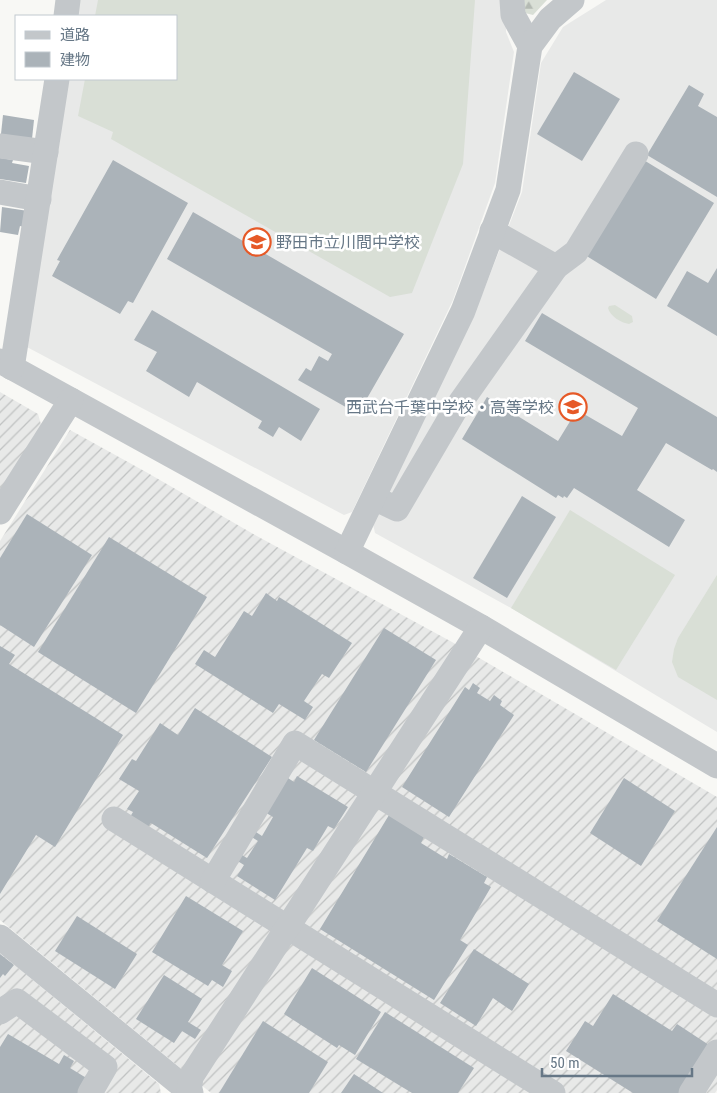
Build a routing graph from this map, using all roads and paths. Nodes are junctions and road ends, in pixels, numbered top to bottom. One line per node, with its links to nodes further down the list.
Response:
1 (68, 0): 4 (street)
2 (512, 0): 5 (street)
3 (572, 0): 5 (street)
4 (66, 15)
5 (530, 46): 12 (street)
6 (57, 80): 8 (street)
7 (0, 146): 8 (street)
8 (46, 152): 11 (street)
9 (636, 154): 13 (street)
10 (0, 192): 11 (street)
11 (39, 199): 14 (street)
12 (492, 231): 13 (street); 16 (street)
13 (556, 266): 16 (street)
14 (6, 364): 15 (street)
15 (70, 400): 17 (street); 18 (street)
16 (374, 498): 18 (street)
17 (0, 512)
18 (348, 552): 19 (street)
19 (481, 627): 20 (street); 21 (street)
20 (717, 766)
21 (374, 792): 23 (street); 24 (street); 26 (street)
22 (114, 819): 23 (street)
23 (213, 881): 24 (street)
24 (287, 927): 29 (street); 31 (street)
25 (0, 937): 29 (street)
26 (717, 1005)
27 (0, 1012): 30 (street)
28 (717, 1052): 32 (street)
29 (190, 1092)
30 (90, 1093)
31 (553, 1093)
32 (691, 1093)

